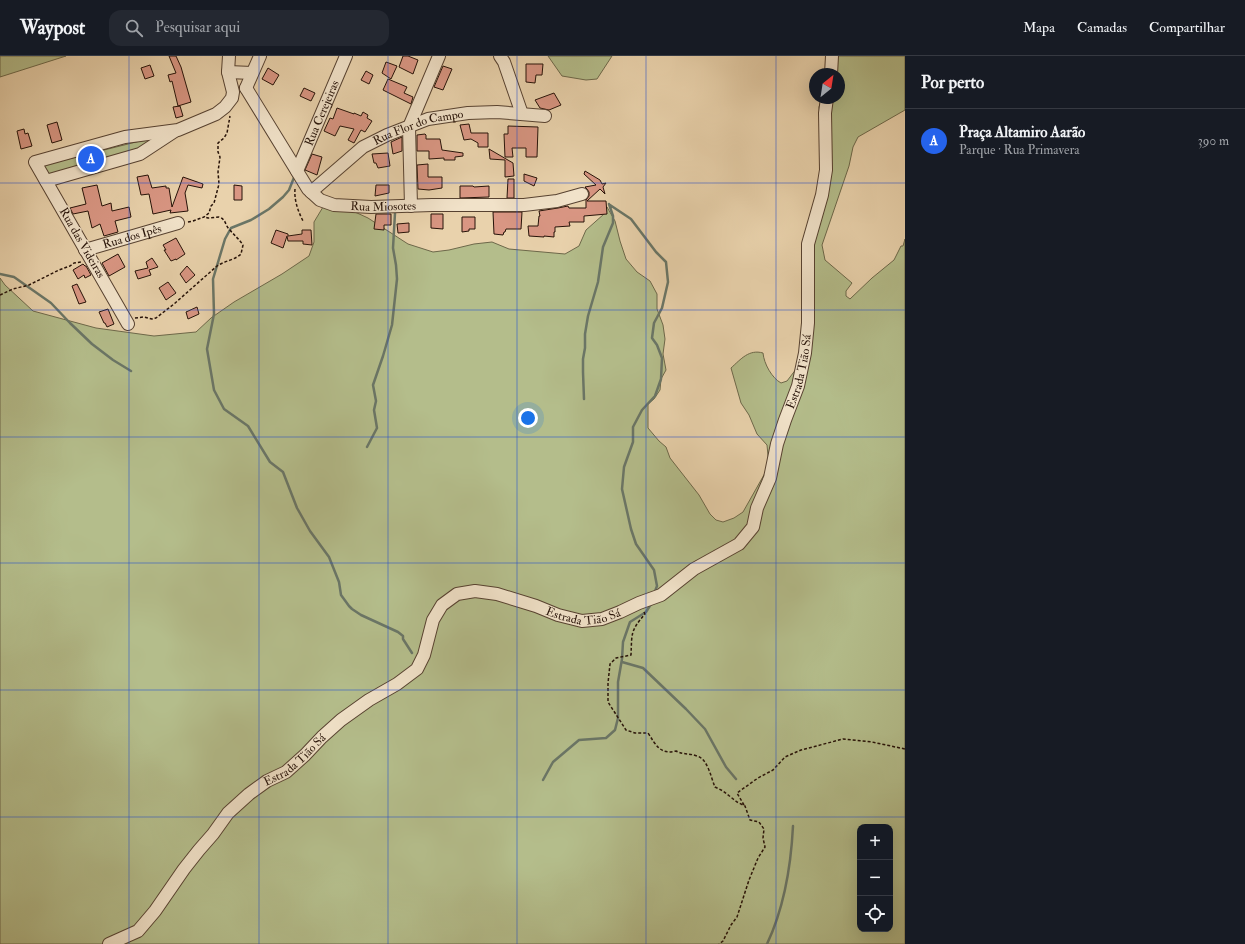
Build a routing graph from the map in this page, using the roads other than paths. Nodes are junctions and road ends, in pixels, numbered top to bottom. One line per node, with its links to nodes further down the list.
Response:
1 (229, 56): 8 (street)
2 (260, 56): 9 (street)
3 (346, 56): 17 (street, Rua Cerejeiras)
4 (439, 56): 15 (street)
5 (832, 56): 7 (street)
6 (504, 58): 13 (street)
7 (831, 68)
8 (228, 72): 9 (street); 11 (street)
9 (252, 73): 10 (street)
10 (246, 88): 11 (street); 17 (street, Rua Miosotes)
11 (232, 92): 16 (street)
12 (826, 104): 25 (street, Estrada Tião Sá)
13 (522, 114): 14 (street, Rua Flor do Campo); 15 (street, Rua Flor do Campo)
14 (545, 116)
15 (409, 127): 19 (street, Rua Flor do Campo); 21 (street)
16 (178, 130): 18 (street); 18 (street, Rua das Videiras)
17 (298, 172): 19 (street, Rua Miosotes)
18 (46, 181): 23 (street, Rua das Videiras)
19 (311, 192): 21 (street, Rua Miosotes)
20 (582, 194): 21 (street, Rua Miosotes)
21 (411, 206)
22 (178, 222): 23 (street, Rua dos Ipês)
23 (88, 254): 24 (street, Rua das Videiras)
24 (127, 322)
25 (109, 944)

